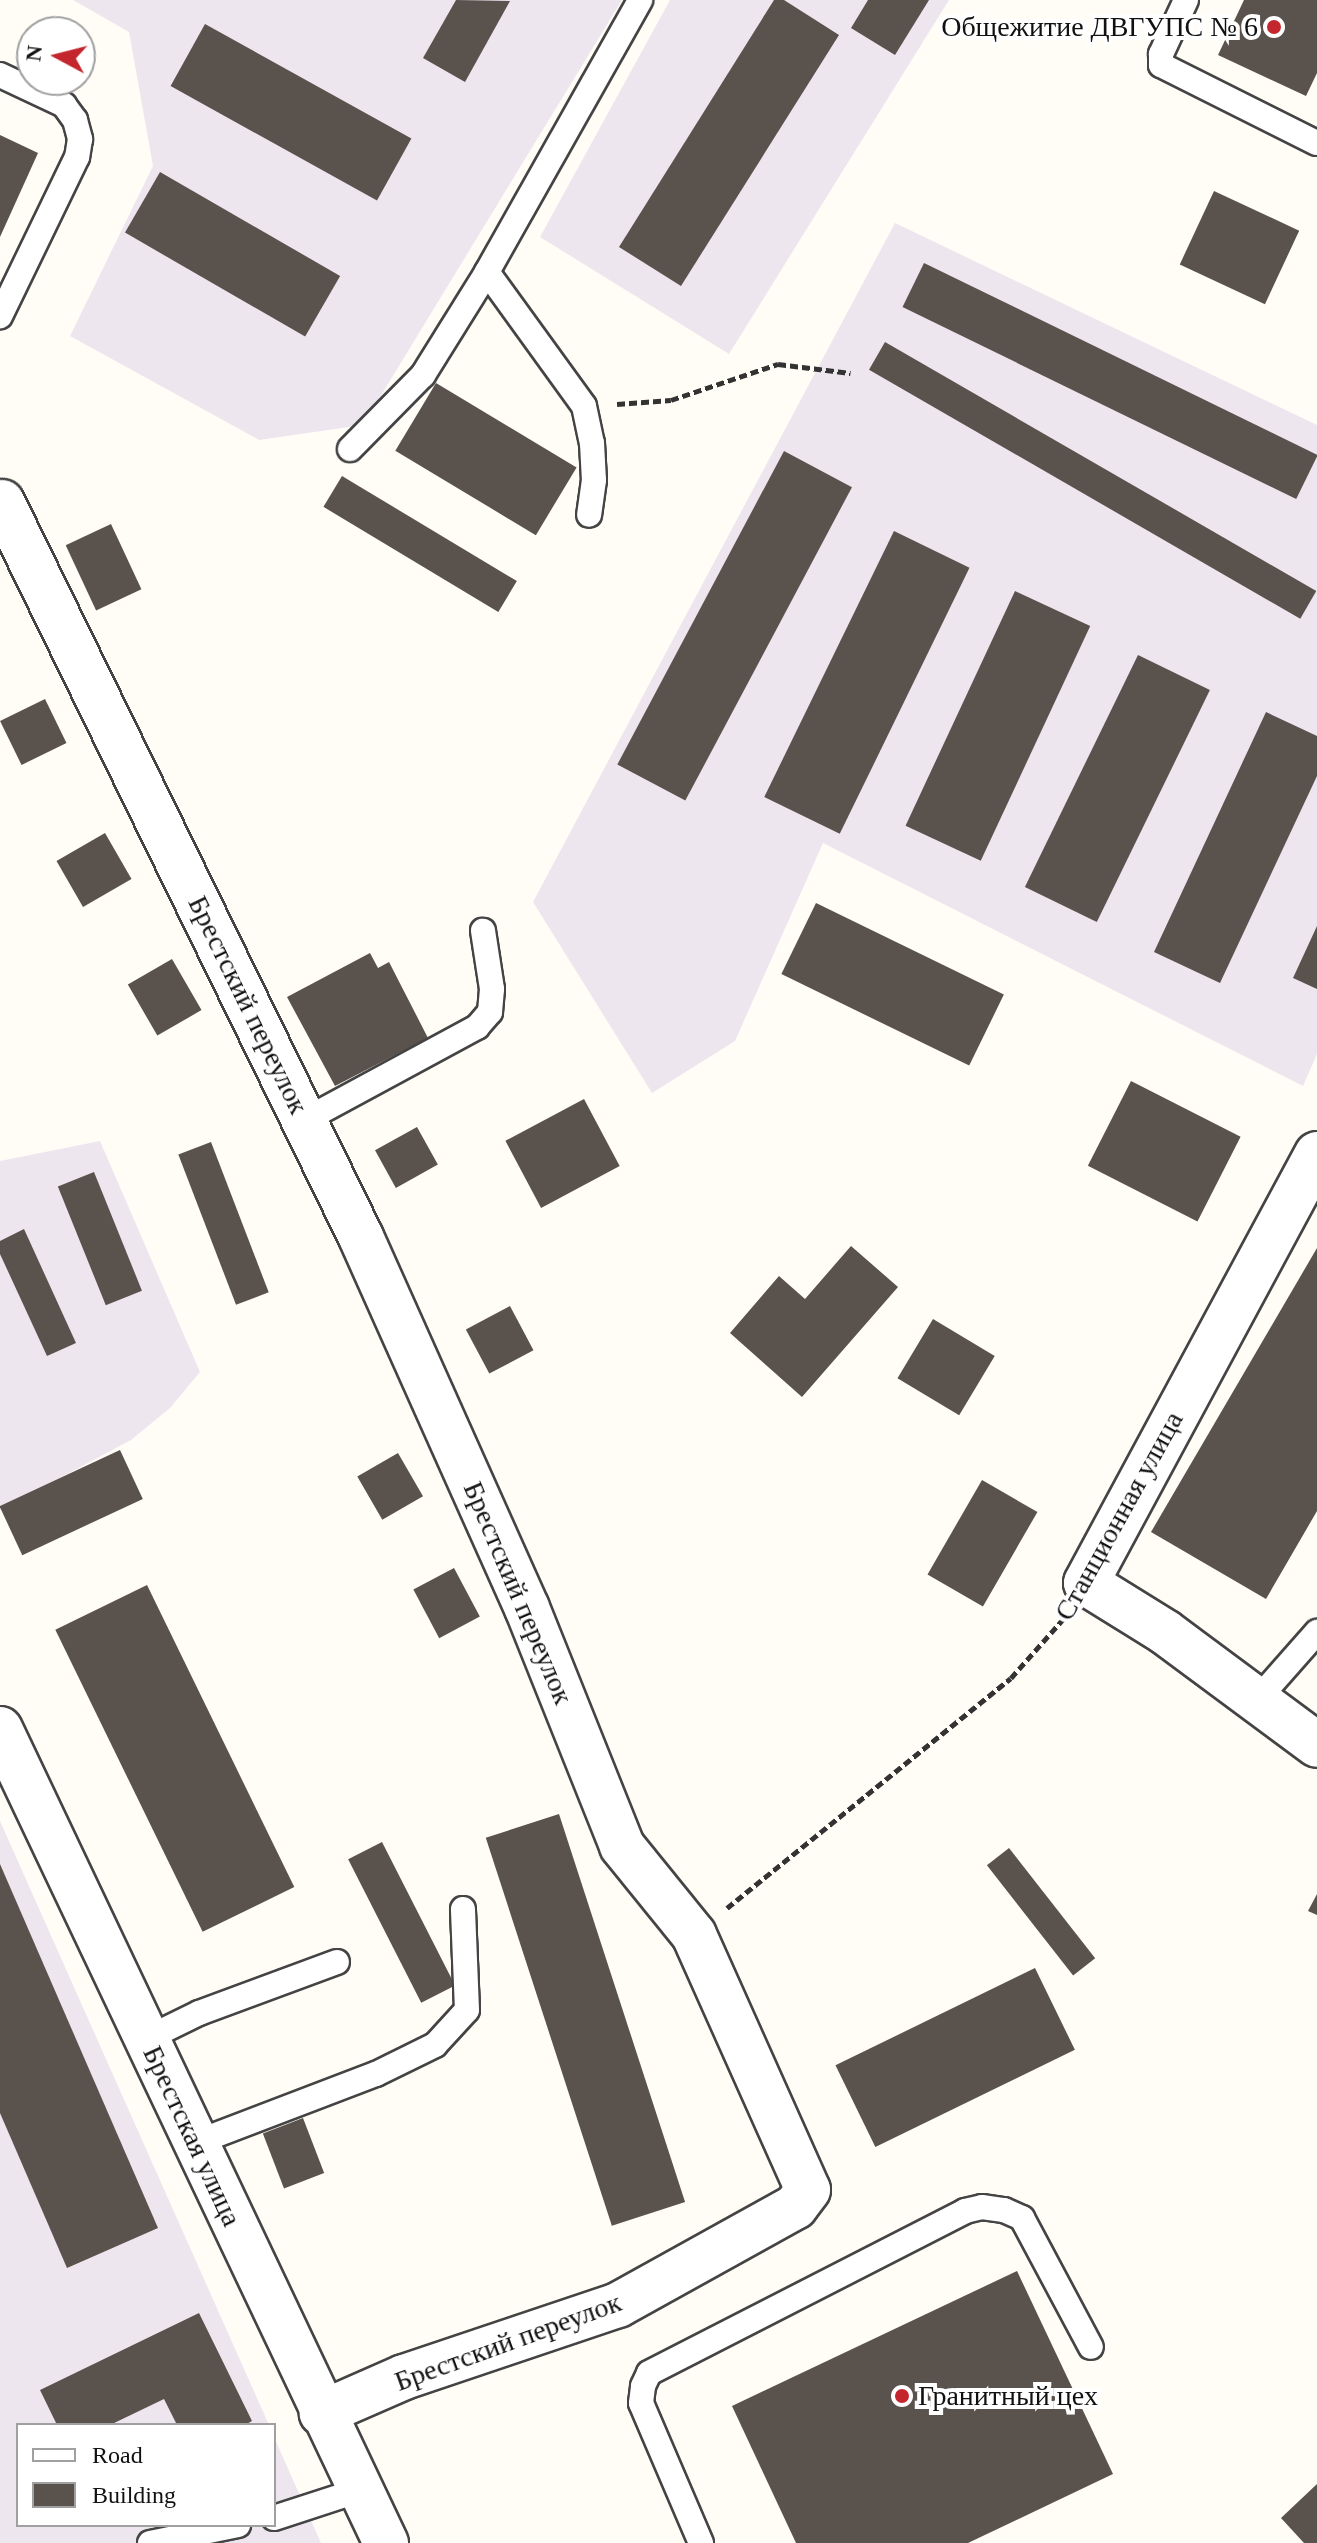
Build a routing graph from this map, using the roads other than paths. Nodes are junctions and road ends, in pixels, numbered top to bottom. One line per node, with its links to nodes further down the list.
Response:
1 (640, 0): 5 (lane)
2 (1186, 0): 4 (lane)
3 (0, 75): 6 (lane)
4 (1317, 143)
5 (487, 272): 7 (lane); 9 (lane)
6 (0, 316)
7 (350, 449)
8 (1, 503): 11 (street, Брестский переулок)
9 (589, 515)
10 (483, 931): 11 (lane)
11 (305, 1120): 22 (street, Брестский переулок)
12 (1317, 1154): 14 (street, Станционная улица)
13 (1317, 1632): 14 (lane)
14 (1257, 1700): 16 (street)
15 (0, 1729): 19 (street, Брестская улица)
16 (1317, 1745)
17 (463, 1909): 20 (lane)
18 (337, 1962): 19 (lane)
19 (146, 2039): 20 (street, Брестская улица)
20 (195, 2143): 22 (street, Брестская улица)
21 (1091, 2347): 28 (lane)
22 (322, 2413): 23 (street, Брестская улица)
23 (360, 2490): 24 (lane); 27 (street, Брестская улица)
24 (276, 2517)
25 (228, 2527): 26 (lane)
26 (150, 2543)
27 (386, 2543)
28 (701, 2543)

